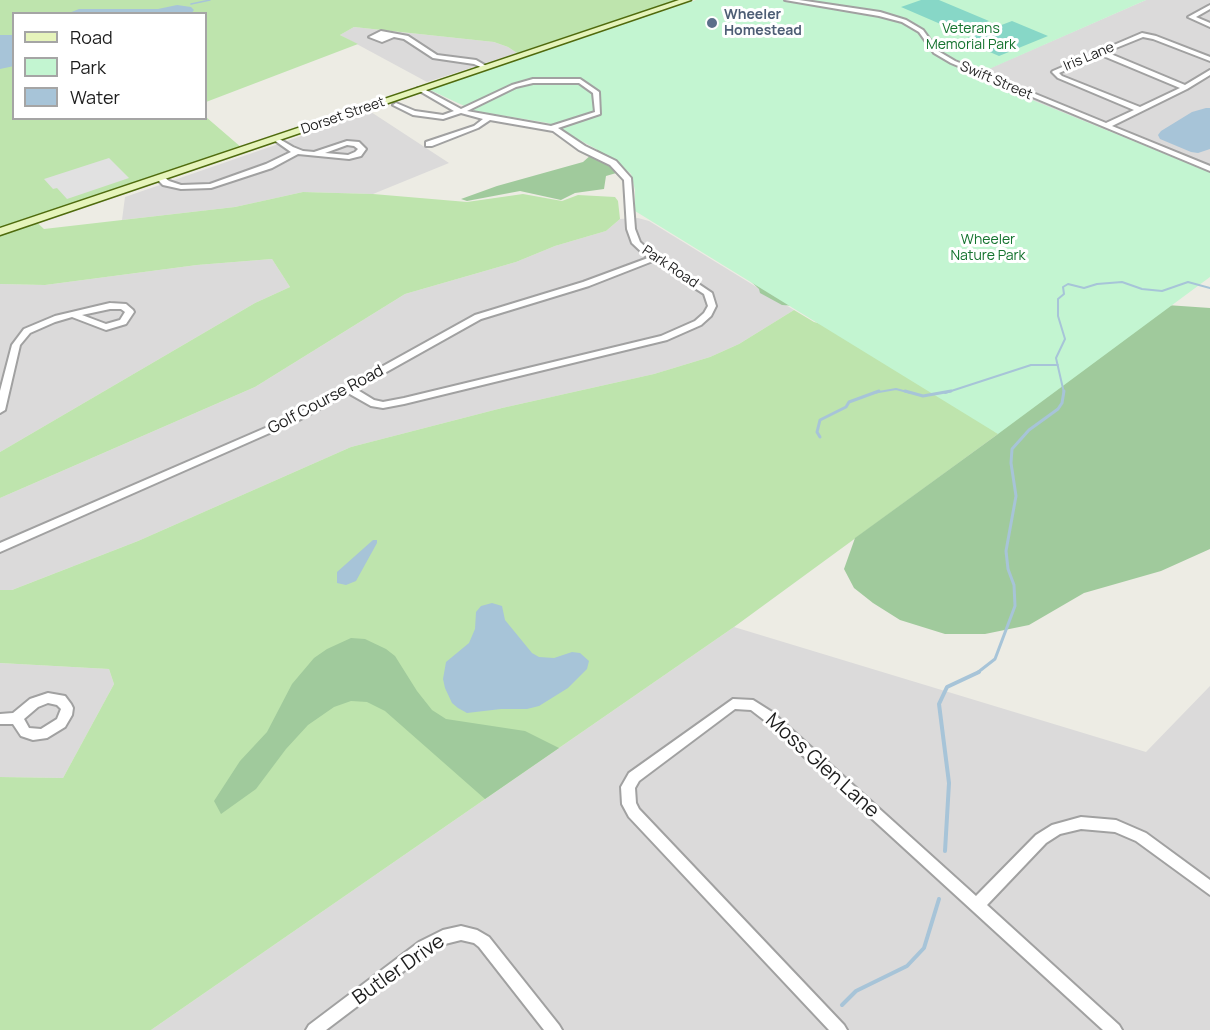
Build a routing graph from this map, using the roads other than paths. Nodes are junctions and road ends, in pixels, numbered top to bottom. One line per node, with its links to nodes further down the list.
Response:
1 (687, 0): 8 (street, Dorset Street)
2 (788, 0): 16 (street, Swift Street)
3 (1210, 7): 4 (street)
4 (1210, 25)
5 (393, 35): 8 (street)
6 (1100, 52): 7 (street, Iris Lane); 10 (street); 13 (street, Iris Lane)
7 (1210, 59)
8 (485, 67): 11 (street, Dorset Street)
9 (1210, 72): 10 (street)
10 (1185, 88): 13 (street)
11 (420, 89): 14 (street, Park Road); 18 (street, Dorset Street)
12 (396, 105): 14 (street)
13 (1139, 109): 16 (street)
14 (461, 111): 15 (street, Park Road); 17 (street)
15 (487, 119): 17 (street, Park Road); 19 (street)
16 (1104, 126): 22 (street, Swift Street)
17 (552, 128): 25 (street, Park Road)
18 (276, 139): 20 (street); 23 (street, Dorset Street)
19 (429, 144)
20 (296, 152): 21 (street); 23 (street)
21 (316, 153): 21 (street)
22 (1210, 169)
23 (160, 178): 24 (street, Dorset Street)
24 (0, 232)
25 (654, 258): 27 (street, Golf Course Road); 27 (street, Park Road)
26 (74, 315): 26 (street); 28 (street)
27 (349, 390): 29 (street, Golf Course Road)
28 (0, 410)
29 (0, 548)
30 (16, 718): 31 (street)
31 (0, 719)
32 (1210, 888): 33 (street)
33 (976, 905): 36 (street, Moss Glen Lane); 37 (street, Moss Glen Lane)
34 (314, 1030): 35 (street, Butler Drive)
35 (554, 1030)
36 (839, 1030)
37 (1114, 1030)

